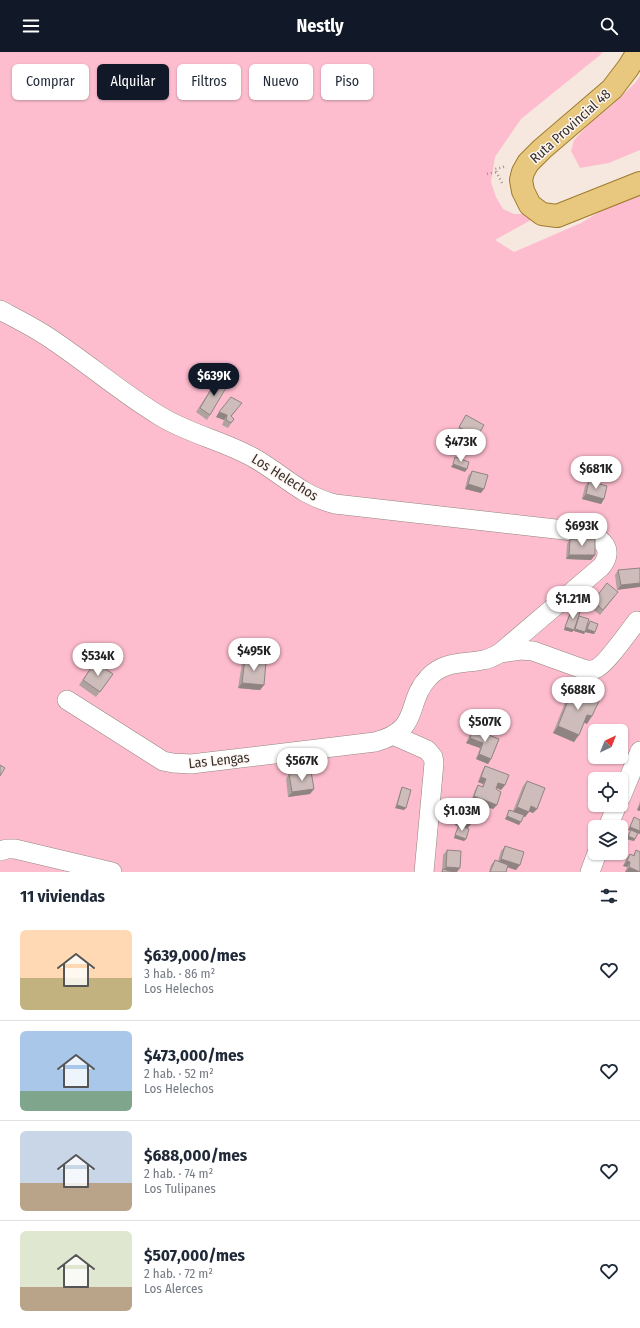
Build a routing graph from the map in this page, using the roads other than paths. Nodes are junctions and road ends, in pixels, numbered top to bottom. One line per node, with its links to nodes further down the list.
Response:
1 (638, 52): 2 (main road, Ruta Provincial 48)
2 (640, 183)
3 (0, 310): 4 (street, Los Helechos)
4 (604, 544): 6 (street, Las Lengas)
5 (637, 622): 6 (street)
6 (500, 653): 8 (street, Las Lengas)
7 (67, 700): 8 (street, Las Lengas)
8 (393, 735): 14 (street)
9 (640, 751): 10 (street)
10 (628, 780)
11 (0, 851): 13 (street)
12 (595, 860): 15 (street)
13 (112, 872)
14 (424, 872)
15 (590, 872)

